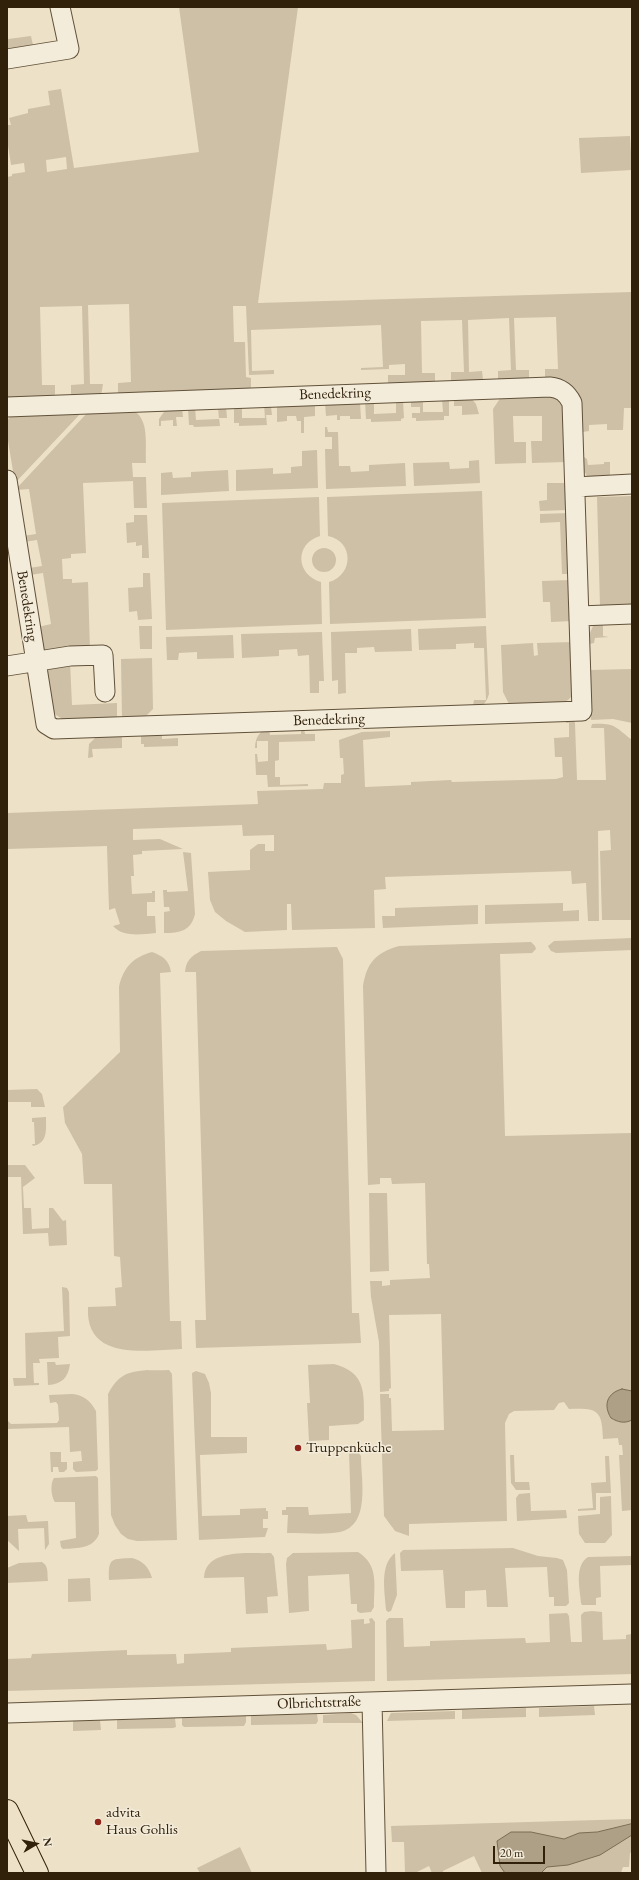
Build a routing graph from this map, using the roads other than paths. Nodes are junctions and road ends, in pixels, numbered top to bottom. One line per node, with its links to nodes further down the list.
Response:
1 (60, 7): 2 (street)
2 (7, 59)
3 (7, 407): 6 (street, Benedekring)
4 (7, 480): 9 (street, Benedekring)
5 (632, 484): 6 (street)
6 (575, 487): 8 (street, Benedekring)
7 (632, 614): 8 (street)
8 (579, 616): 9 (street, Benedekring)
9 (36, 661): 10 (street, Benedekring); 11 (street, Benedekring)
10 (7, 666)
11 (105, 692)
12 (632, 1694): 13 (street, Olbrichtstraße)
13 (372, 1702): 14 (street, Olbrichtstraße); 17 (street)
14 (7, 1713)
15 (7, 1811): 16 (main road)
16 (37, 1873)
17 (376, 1873)

